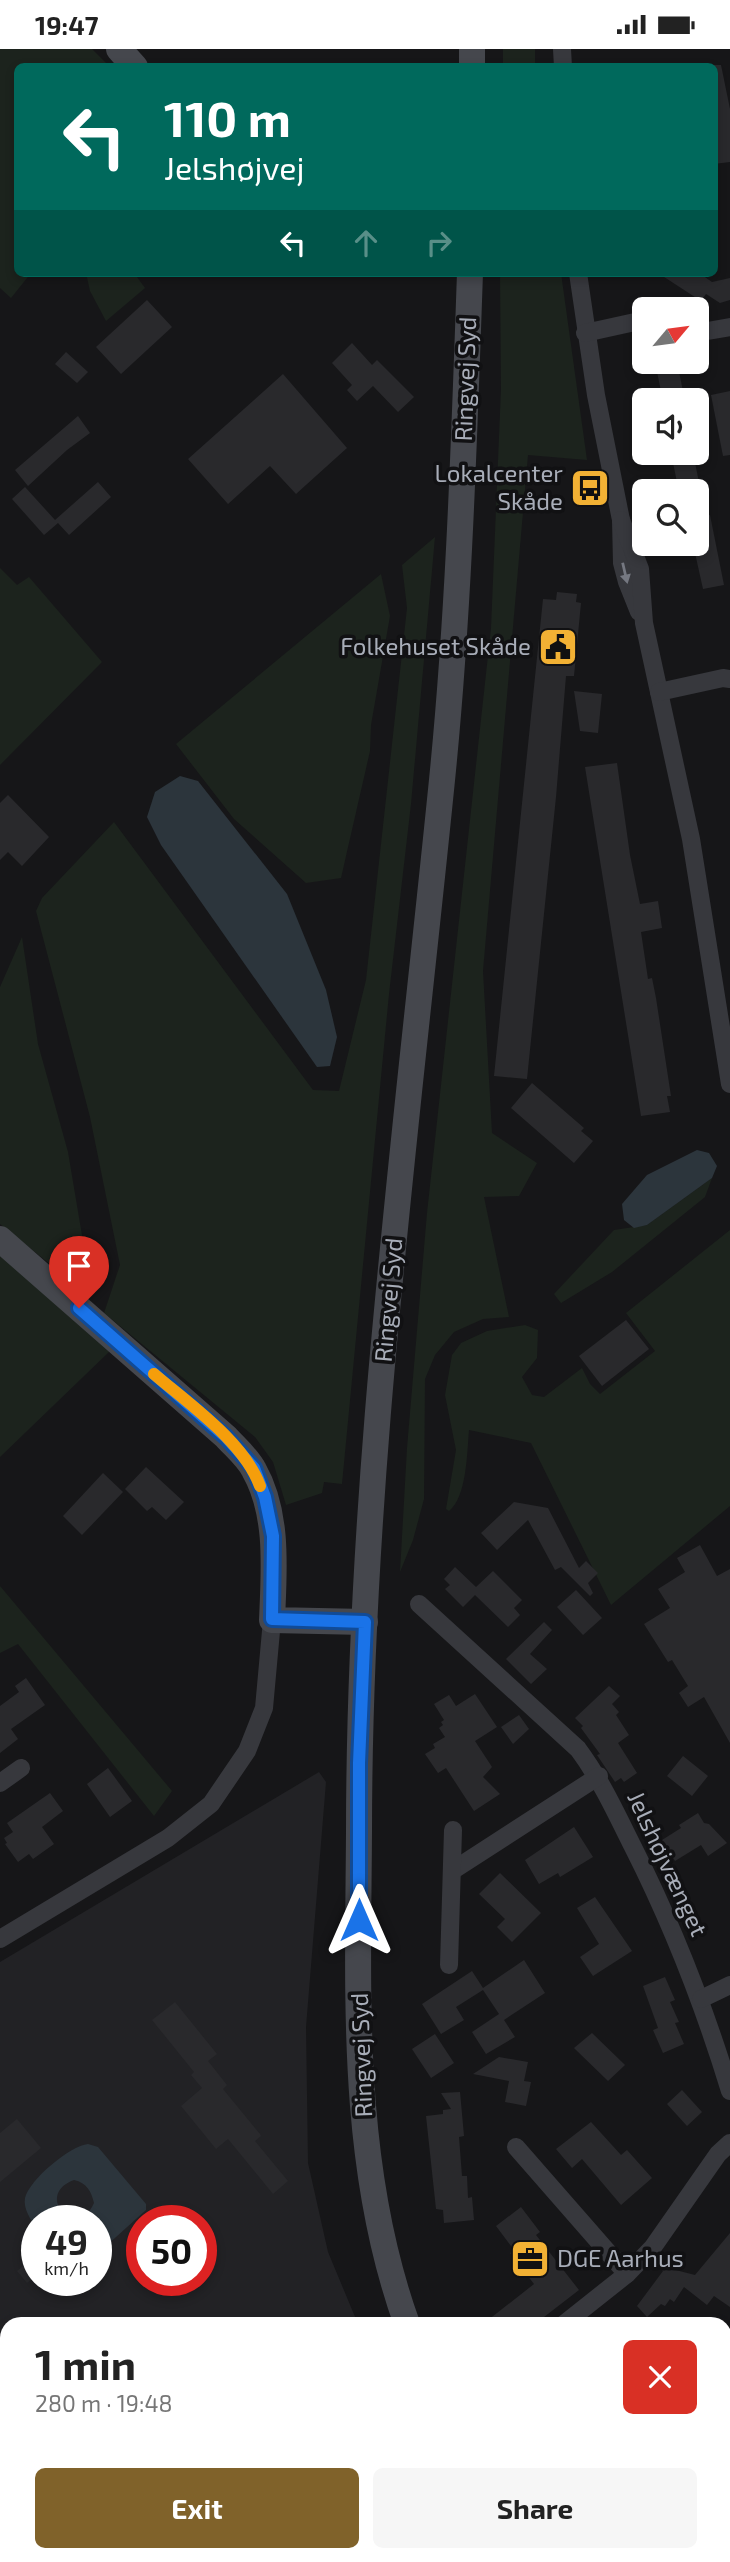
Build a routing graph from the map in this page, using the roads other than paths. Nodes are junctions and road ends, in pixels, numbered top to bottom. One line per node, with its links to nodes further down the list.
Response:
1 (119, 49): 2 (main road)
2 (131, 63)
3 (470, 277): 15 (main road, Ringvej Syd)
4 (578, 277): 8 (street)
5 (632, 323): 8 (street)
6 (730, 327): 7 (street)
7 (709, 331)
8 (585, 333): 10 (street)
9 (730, 679): 10 (street)
10 (659, 692): 11 (street)
11 (730, 1084)
12 (0, 1238): 14 (main road)
13 (419, 1604): 17 (street, Jelshøjvænget)
14 (272, 1619): 15 (main road); 21 (street)
15 (365, 1622): 29 (main road, Ringvej Syd)
16 (21, 1768): 18 (street)
17 (599, 1776): 20 (street, Jelshøjvænget); 24 (street, Jelshøjvænget)
18 (0, 1783)
19 (453, 1830): 20 (street)
20 (452, 1871): 22 (street)
21 (0, 1939)
22 (449, 1965)
23 (730, 1985): 24 (street)
24 (701, 1999): 25 (street, Jelshøjvænget)
25 (730, 2091)
26 (730, 2143): 28 (street)
27 (516, 2147): 28 (street)
28 (627, 2274): 30 (street)
29 (405, 2317)
30 (573, 2317)

